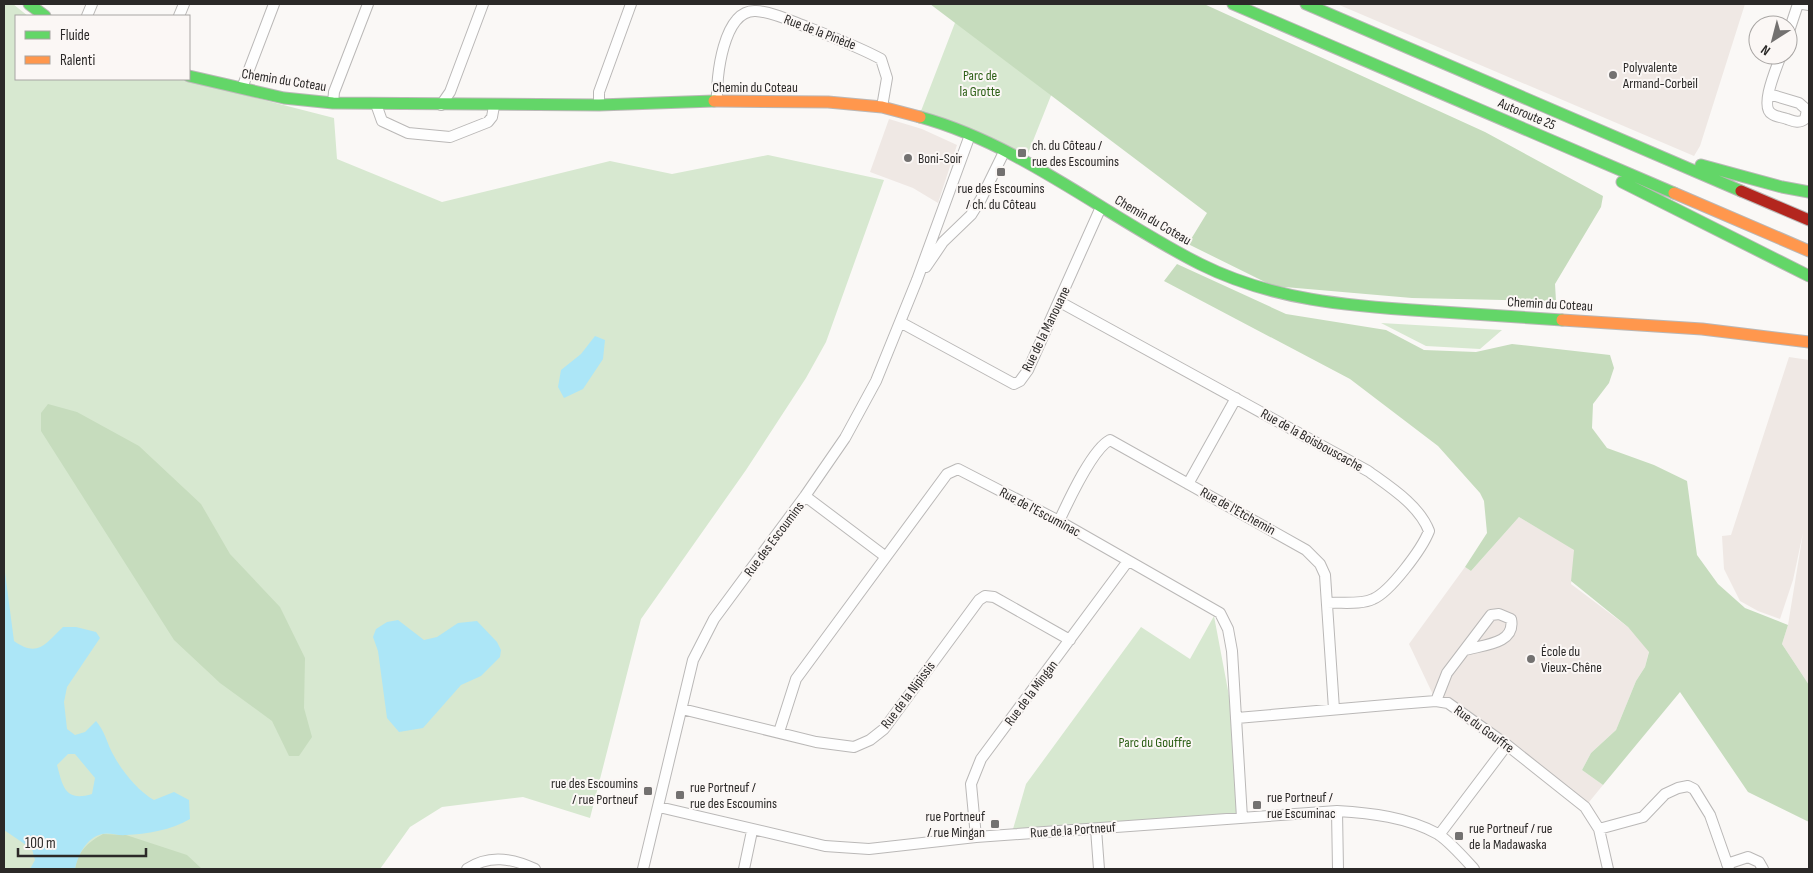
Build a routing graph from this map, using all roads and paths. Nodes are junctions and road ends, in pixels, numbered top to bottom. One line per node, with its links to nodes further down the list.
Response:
1 (30, 4): 10 (main road)
2 (274, 4): 13 (street)
3 (368, 4): 16 (street)
4 (483, 4): 18 (street)
5 (631, 4): 19 (street)
6 (1233, 4): 22 (main road, Autoroute 25)
7 (1306, 4): 25 (main road, Autoroute 25)
8 (1803, 4): 9 (street)
9 (1809, 5)
10 (44, 15)
11 (1778, 65): 14 (street)
12 (190, 76): 13 (main road, Chemin du Coteau)
13 (242, 88): 16 (main road, Chemin du Coteau)
14 (1769, 94)
15 (717, 101): 19 (main road, Chemin du Coteau); 21 (main road, Chemin du Coteau); 21 (street, Rue de la Pinède)
16 (333, 103): 17 (main road, Chemin du Coteau)
17 (376, 104): 18 (main road, Chemin du Coteau); 20 (street)
18 (441, 105): 20 (main road, Chemin du Coteau)
19 (599, 105): 20 (main road, Chemin du Coteau)
20 (494, 106)
21 (882, 107): 23 (main road, Chemin du Coteau)
22 (1504, 120): 29 (main road, Autoroute 25); 30 (main road)
23 (970, 135): 24 (main road, Chemin du Coteau); 31 (street, Rue des Escoumins)
24 (1004, 152): 27 (main road, Chemin du Coteau); 31 (street, Rue des Escoumins)
25 (1664, 157): 26 (main road); 28 (main road, Autoroute 25)
26 (1809, 192)
27 (1101, 207): 32 (street, Rue de la Manouane); 34 (main road, Chemin du Coteau)
28 (1809, 220)
29 (1809, 251)
30 (1809, 276)
31 (917, 280): 33 (street, Rue des Escoumins)
32 (1060, 302): 33 (street, Rue de la Manouane); 35 (street, Rue de la Boisbouscache)
33 (900, 322): 37 (street, Rue des Escoumins)
34 (1809, 342)
35 (1236, 398): 36 (street); 41 (street, Rue de la Boisbouscache)
36 (1188, 484): 38 (street, Rue de l'Etchemin); 41 (street, Rue de l'Etchemin)
37 (805, 496): 39 (street); 45 (street, Rue des Escoumins)
38 (1059, 521): 39 (street, Rue de l'Escuminac); 40 (street, Rue de l'Escuminac)
39 (886, 557): 48 (street, Rue de l'Escuminac)
40 (1128, 561): 42 (street, Rue de la Mingan); 47 (street, Rue de l'Escuminac)
41 (1327, 603): 46 (street, Rue de l'Etchemin)
42 (1070, 640): 48 (street, Rue de la Nipissis); 57 (street, Rue de la Mingan)
43 (1465, 650): 43 (street); 44 (street)
44 (1436, 701): 46 (street, Rue du Gouffre); 49 (street, Rue du Gouffre)
45 (682, 709): 48 (street, Rue de la Nipissis); 50 (street, Rue des Escoumins)
46 (1334, 709): 47 (street, Rue du Gouffre)
47 (1237, 718): 52 (street, Rue de l'Escuminac)
48 (778, 732)
49 (1507, 745): 54 (street, Rue du Gouffre); 56 (street)
50 (659, 807): 55 (street, Rue de la Portneuf); 61 (street, Rue des Escoumins)
51 (1337, 811): 52 (street, Rue de la Portneuf); 56 (street, Rue de la Portneuf); 64 (street)
52 (1242, 818): 53 (street, Rue de la Portneuf)
53 (1096, 829): 57 (street, Rue de la Portneuf); 63 (street)
54 (1599, 830): 58 (street); 66 (street, Rue du Gouffre)
55 (752, 831): 57 (street, Rue de la Portneuf); 62 (street)
56 (1439, 835): 65 (street, Rue de la Portneuf)
57 (976, 837)
58 (1728, 866): 67 (street)
59 (467, 869): 60 (street)
60 (535, 869)
61 (643, 869)
62 (744, 869)
63 (1099, 869)
64 (1338, 869)
65 (1474, 869)
66 (1608, 869)
67 (1763, 869)

